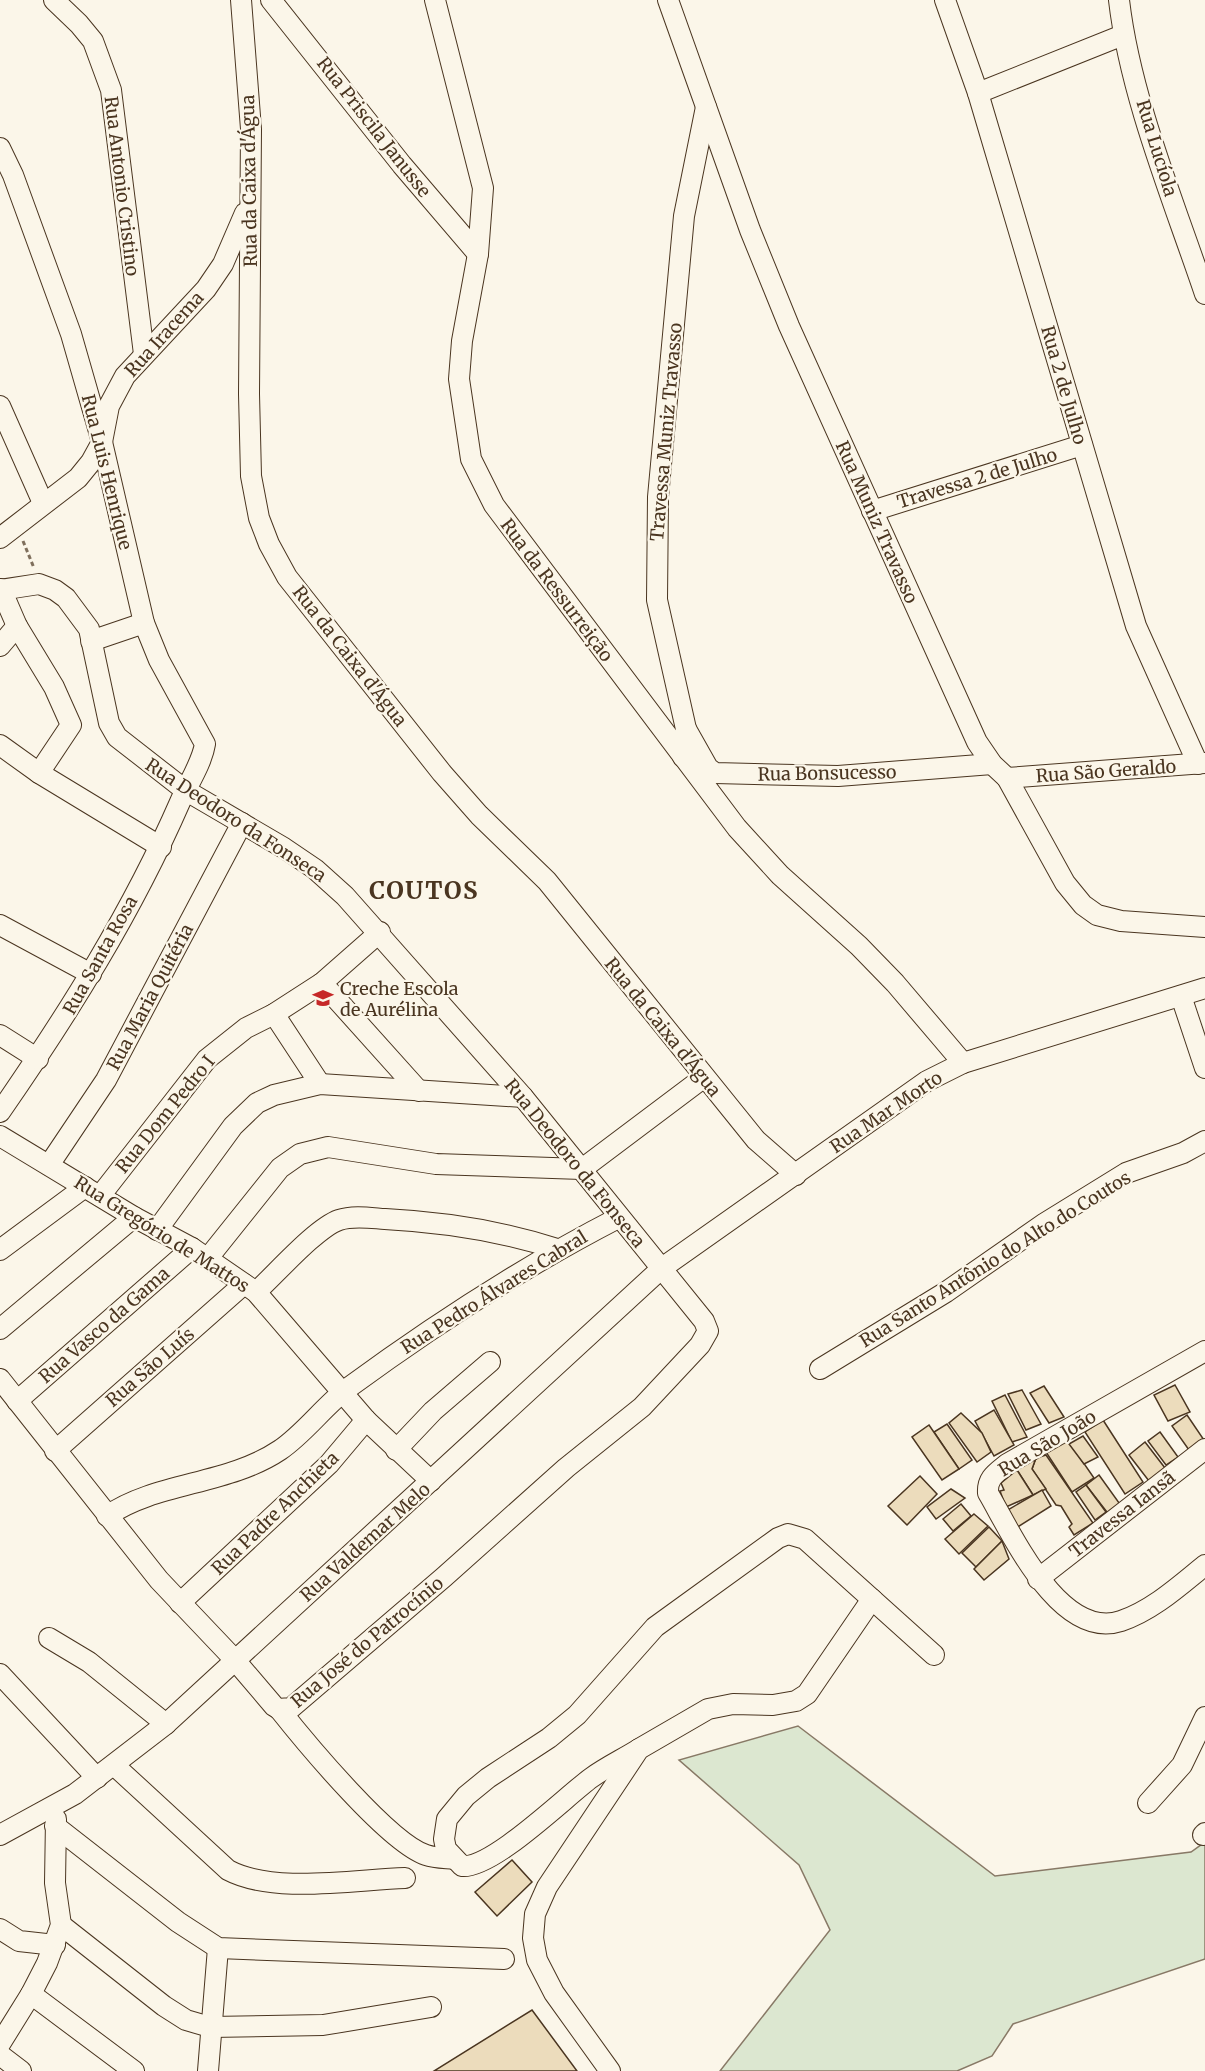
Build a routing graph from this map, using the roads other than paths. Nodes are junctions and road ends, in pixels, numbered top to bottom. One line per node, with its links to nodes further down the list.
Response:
1 (54, 0): 15 (street, Rua Antonio Cristino)
2 (241, 0): 12 (street, Rua da Caixa d'Água)
3 (270, 0): 13 (street, Rua Priscila Janusse)
4 (435, 0): 13 (street, Rua da Ressurreição)
5 (668, 0): 10 (street, Rua Muniz Travasso)
6 (945, 0): 9 (street, Rua 2 de Julho)
7 (1119, 0): 8 (street, Rua Lucíola)
8 (1123, 35): 9 (street); 14 (street, Rua Lucíola)
9 (978, 93): 18 (street, Rua 2 de Julho)
10 (706, 106): 20 (street, Rua Muniz Travasso); 27 (street, Travessa Muniz Travasso)
11 (0, 148): 17 (street, Rua Luis Henrique)
12 (250, 199): 15 (street, Rua Iracema); 49 (street, Rua da Caixa d'Água)
13 (478, 254): 29 (street, Rua da Ressurreição)
14 (1205, 294)
15 (144, 354): 17 (street, Rua Iracema)
16 (0, 406): 19 (street)
17 (102, 441): 19 (street, Rua Iracema); 23 (street, Rua Luis Henrique)
18 (1082, 445): 20 (street, Travessa 2 de Julho); 30 (street, Rua 2 de Julho)
19 (43, 503): 21 (street, Rua Iracema)
20 (873, 511): 31 (street, Rua Muniz Travasso)
21 (0, 538)
22 (1, 590): 24 (street); 25 (street, Rua Deodoro da Fonseca)
23 (144, 623): 25 (street); 34 (street, Rua Luis Henrique)
24 (17, 626): 26 (street); 32 (street)
25 (91, 641): 34 (street, Rua Deodoro da Fonseca)
26 (0, 646)
27 (686, 729): 29 (street, Travessa Muniz Travasso); 31 (street, Rua Bonsucesso)
28 (0, 745): 32 (street)
29 (683, 757): 47 (street, Rua da Ressurreição)
30 (1201, 763): 33 (street, Rua São Geraldo)
31 (992, 764): 33 (street, Rua Muniz Travasso)
32 (39, 773): 36 (street)
33 (1007, 778): 38 (street, Rua Muniz Travasso)
34 (185, 790): 35 (street, Rua Deodoro da Fonseca); 36 (street, Rua Santa Rosa)
35 (243, 823): 39 (street, Rua Deodoro da Fonseca); 56 (street, Rua Maria Quitéria)
36 (160, 847): 40 (street, Rua Santa Rosa)
37 (0, 925): 40 (street)
38 (1205, 927)
39 (380, 932): 41 (street, Rua Dom Pedro I); 52 (street, Rua Deodoro da Fonseca)
40 (91, 974): 46 (street, Rua Santa Rosa)
41 (322, 983): 44 (street, Rua Dom Pedro I); 51 (street)
42 (1205, 988): 43 (street, Rua Mar Morto)
43 (1181, 996): 47 (street, Rua Mar Morto); 48 (street)
44 (274, 1014): 50 (street); 59 (street, Rua Dom Pedro I)
45 (0, 1035): 46 (street)
46 (38, 1059): 53 (street, Rua Santa Rosa)
47 (963, 1063): 58 (street, Rua Mar Morto)
48 (1205, 1068)
49 (703, 1078): 57 (street); 58 (street, Rua da Caixa d'Água)
50 (320, 1084): 51 (street); 62 (street)
51 (419, 1090): 52 (street)
52 (523, 1097): 57 (street, Rua Deodoro da Fonseca)
53 (2, 1106)
54 (0, 1136): 56 (street, Rua Gregório de Mattos)
55 (1205, 1141): 72 (street, Rua Santo Antônio do Alto do Coutos)
56 (49, 1165): 59 (street, Rua Gregório de Mattos)
57 (582, 1168): 61 (street, Rua Deodoro da Fonseca); 65 (street, Rua Vasco da Gama)
58 (795, 1175): 66 (street, Rua Mar Morto)
59 (92, 1191): 60 (street, Rua Gregório de Mattos); 63 (street, Rua Dom Pedro I)
60 (134, 1217): 62 (street, Rua Gregório de Mattos); 69 (street)
61 (618, 1218): 64 (street, Rua Pedro Álvares Cabral); 66 (street, Rua Deodoro da Fonseca)
62 (157, 1230): 65 (street, Rua Gregório de Mattos)
63 (3, 1242)
64 (557, 1250): 67 (street, Rua São Luís); 74 (street, Rua Pedro Álvares Cabral)
65 (200, 1253): 67 (street, Rua Gregório de Mattos); 75 (street, Rua Vasco da Gama)
66 (662, 1268): 68 (street, Rua Deodoro da Fonseca); 80 (street, Rua Valdemar Melo)
67 (250, 1288): 74 (street, Rua Gregório de Mattos); 79 (street, Rua São Luís)
68 (704, 1321): 90 (street, Rua José do Patrocínio)
69 (0, 1329)
70 (1203, 1356): 83 (street, Rua São João)
71 (490, 1362): 78 (street)
72 (820, 1369)
73 (0, 1379): 75 (street, Rua José do Patrocínio)
74 (344, 1391): 76 (street, Rua Gregório de Mattos); 81 (street, Rua Pedro Álvares Cabral)
75 (17, 1401): 79 (street, Rua José do Patrocínio)
76 (366, 1420): 78 (street, Rua Gregório de Mattos); 85 (street, Rua Padre Anchieta)
77 (1205, 1449): 83 (street, Travessa Iansã)
78 (396, 1450): 80 (street, Rua Gregório de Mattos)
79 (55, 1451): 81 (street, Rua José do Patrocínio)
80 (432, 1481): 88 (street, Rua Valdemar Melo)
81 (107, 1516): 85 (street, Rua José do Patrocínio)
82 (1205, 1565): 83 (street, Rua São João)
83 (1038, 1579)
84 (872, 1599): 87 (street); 93 (street); 100 (street)
85 (180, 1603): 88 (street, Rua José do Patrocínio)
86 (49, 1638): 92 (street)
87 (934, 1655)
88 (234, 1659): 90 (street, Rua José do Patrocínio); 92 (street, Rua Valdemar Melo)
89 (0, 1674): 95 (street)
90 (279, 1709): 100 (street)
91 (1205, 1717): 96 (street)
92 (166, 1724): 94 (street, Rua Valdemar Melo)
93 (639, 1749): 100 (street); 115 (street)
94 (115, 1766): 95 (street, Rua Valdemar Melo); 101 (street)
95 (98, 1778): 97 (street, Rua Valdemar Melo)
96 (1148, 1803)
97 (58, 1804): 98 (street); 99 (street, Rua Valdemar Melo)
98 (55, 1827): 102 (street); 105 (street)
99 (0, 1835)
100 (454, 1860)
101 (405, 1878)
102 (62, 1925): 104 (street); 109 (street)
103 (0, 1929): 104 (street)
104 (55, 1945): 107 (street)
105 (218, 1948): 106 (street); 109 (street)
106 (504, 1959)
107 (31, 1994): 110 (street); 113 (street)
108 (431, 2007): 109 (street)
109 (210, 2027): 114 (street)
110 (0, 2044)
111 (0, 2055): 112 (street)
112 (21, 2071)
113 (134, 2071)
114 (208, 2071)
115 (610, 2071)

